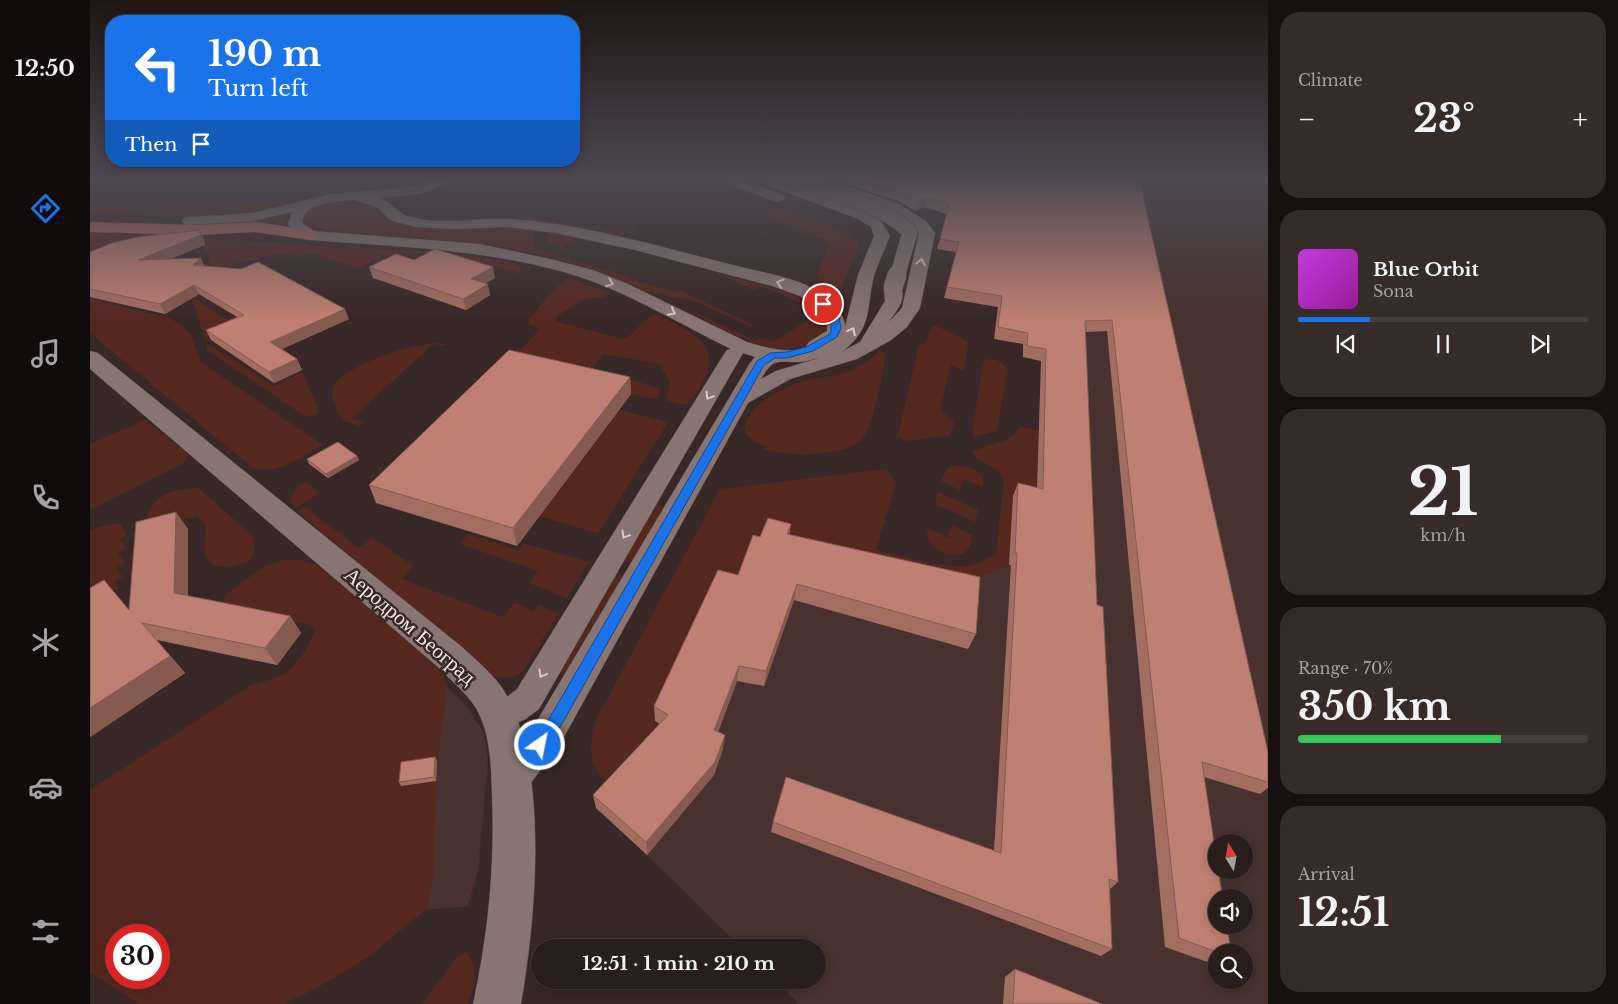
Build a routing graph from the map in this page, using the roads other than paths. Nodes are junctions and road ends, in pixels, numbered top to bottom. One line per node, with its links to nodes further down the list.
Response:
1 (296, 226): 9 (street)
2 (535, 226): 15 (street, one-way to 2)
3 (851, 226): 10 (street)
4 (877, 226): 10 (street)
5 (886, 226): 10 (street)
6 (906, 226): 12 (street, bridge)
7 (923, 226): 12 (street, one-way to 7)
8 (90, 227): 9 (main road)
9 (310, 235): 11 (street, one-way to 11)
10 (858, 306): 15 (street, one-way to 10)
11 (698, 326): 13 (street); 15 (street)
12 (867, 344): 15 (street)
13 (734, 354): 15 (street); 17 (street, one-way to 17)
14 (90, 358): 17 (street, Аеродром Београд)
15 (780, 360): 16 (street); 16 (street)
16 (740, 399): 18 (street)
17 (498, 717): 18 (street, Аеродром Београд)
18 (512, 780): 19 (street, Аеродром Београд)
19 (497, 1004)

